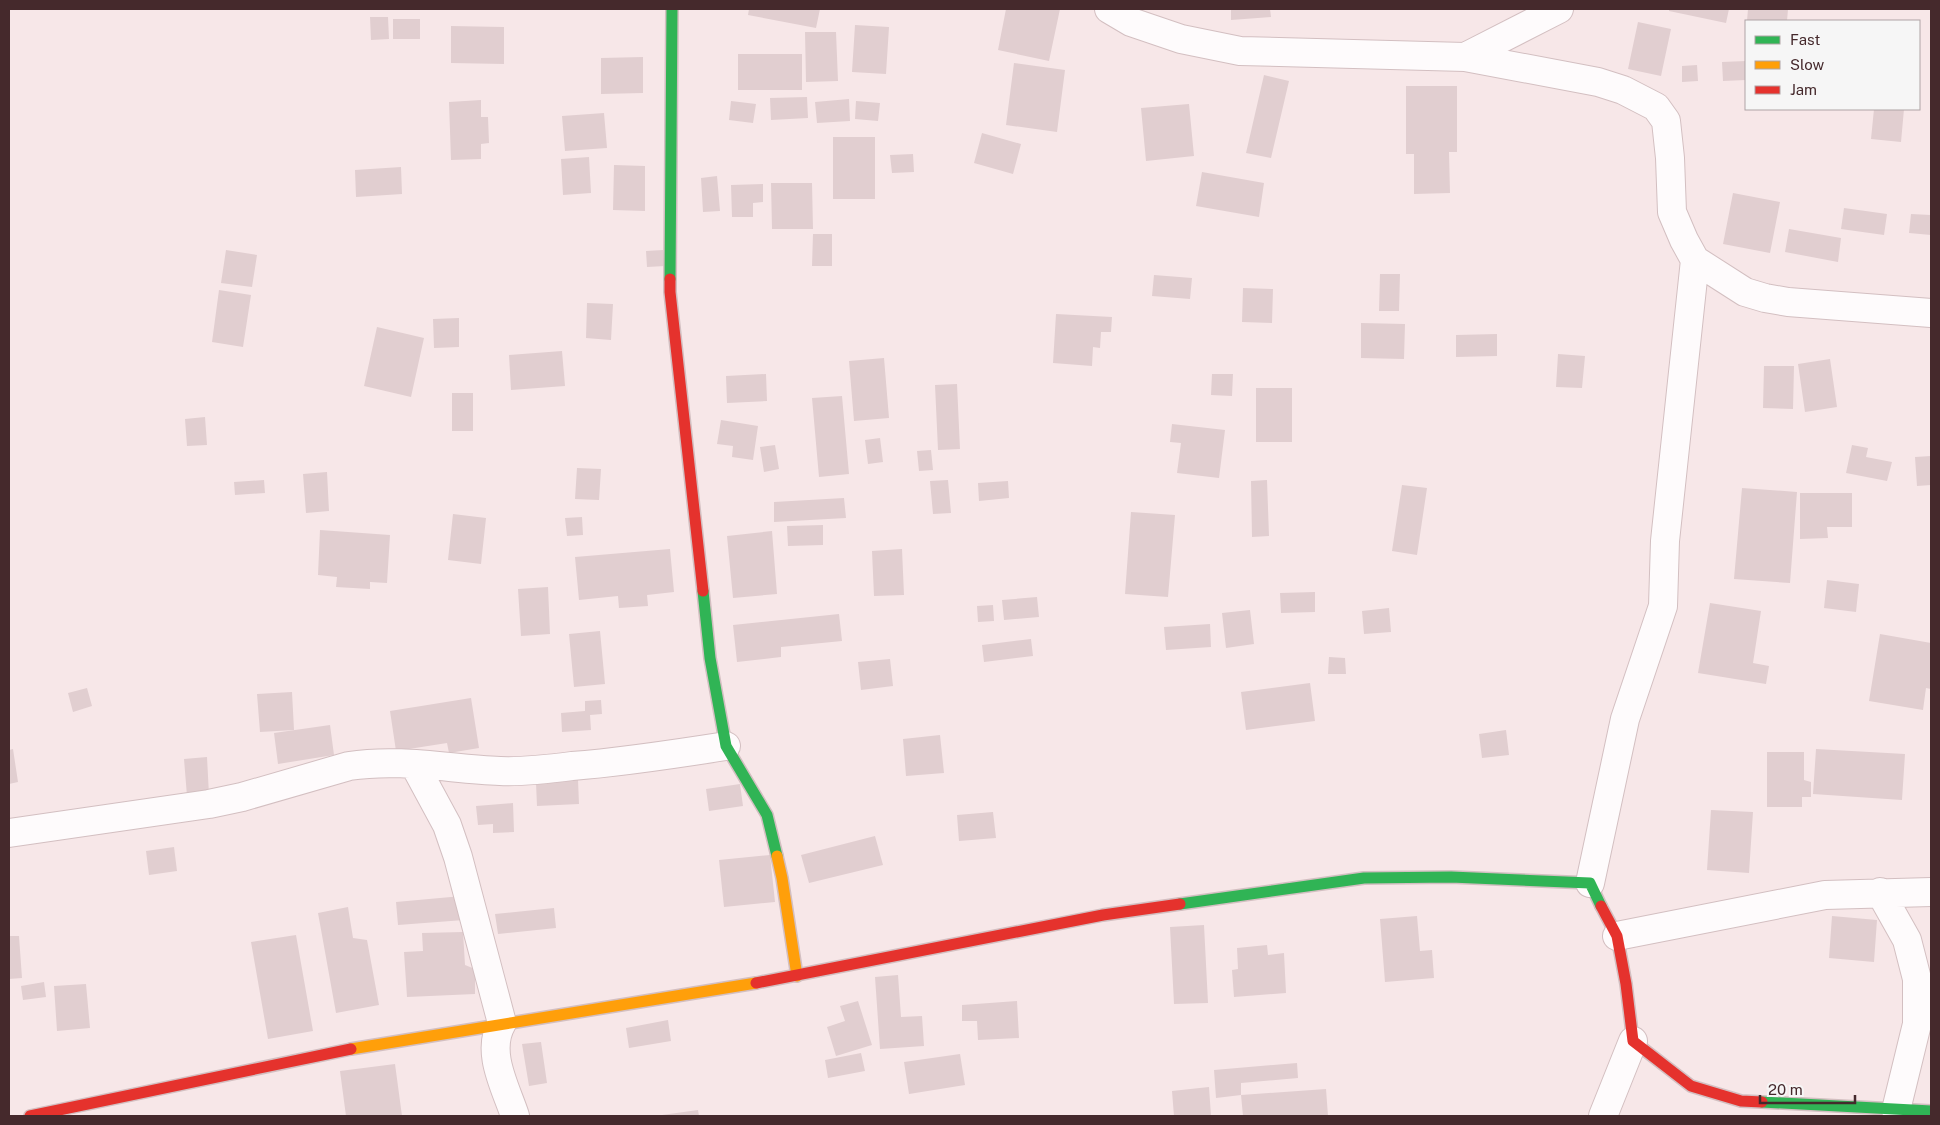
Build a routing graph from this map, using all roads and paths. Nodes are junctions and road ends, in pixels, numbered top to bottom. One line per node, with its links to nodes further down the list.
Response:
1 (672, 9): 7 (street)
2 (1109, 9): 4 (street)
3 (1559, 9): 4 (street)
4 (1465, 57): 5 (street)
5 (1695, 260): 6 (street); 10 (street)
6 (1931, 313)
7 (726, 746): 8 (street); 14 (street)
8 (414, 764): 9 (street); 15 (street)
9 (9, 833)
10 (1590, 883): 13 (street); 14 (street)
11 (1880, 892): 12 (street); 13 (street); 17 (street)
12 (1931, 892)
13 (1617, 936): 16 (street)
14 (797, 976): 15 (street)
15 (502, 1024): 19 (street); 20 (street)
16 (1633, 1042): 17 (street); 21 (street)
17 (1896, 1110): 18 (street)
18 (1931, 1111)
19 (30, 1116)
20 (514, 1116)
21 (1603, 1116)

